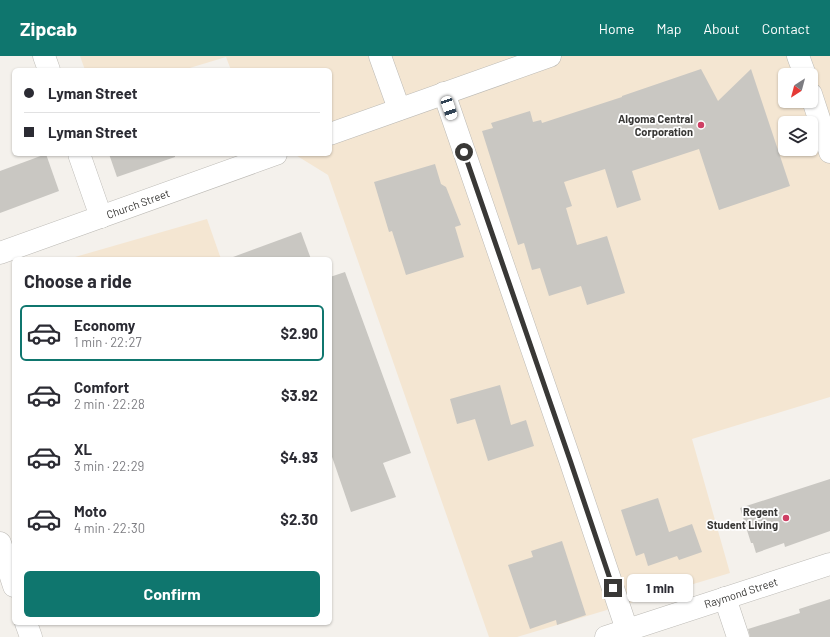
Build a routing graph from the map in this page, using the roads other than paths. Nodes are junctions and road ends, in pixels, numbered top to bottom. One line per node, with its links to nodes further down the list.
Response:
1 (44, 56): 5 (street)
2 (380, 56): 9 (street)
3 (550, 56): 7 (street)
4 (798, 56): 6 (street)
5 (48, 68)
6 (802, 68)
7 (444, 93): 9 (street); 21 (street)
8 (816, 108): 11 (street)
9 (399, 109): 10 (street)
10 (332, 133)
11 (830, 152)
12 (80, 156): 14 (street)
13 (270, 156): 14 (street, Church Street)
14 (101, 217): 15 (street, Church Street)
15 (0, 253)
16 (0, 543): 18 (street)
17 (830, 564): 19 (street, Raymond Street)
18 (12, 580)
19 (725, 598): 21 (street, Raymond Street); 24 (street)
20 (27, 625): 22 (street)
21 (627, 630): 23 (street, Raymond Street)
22 (31, 637)
23 (606, 637)
24 (738, 637)

